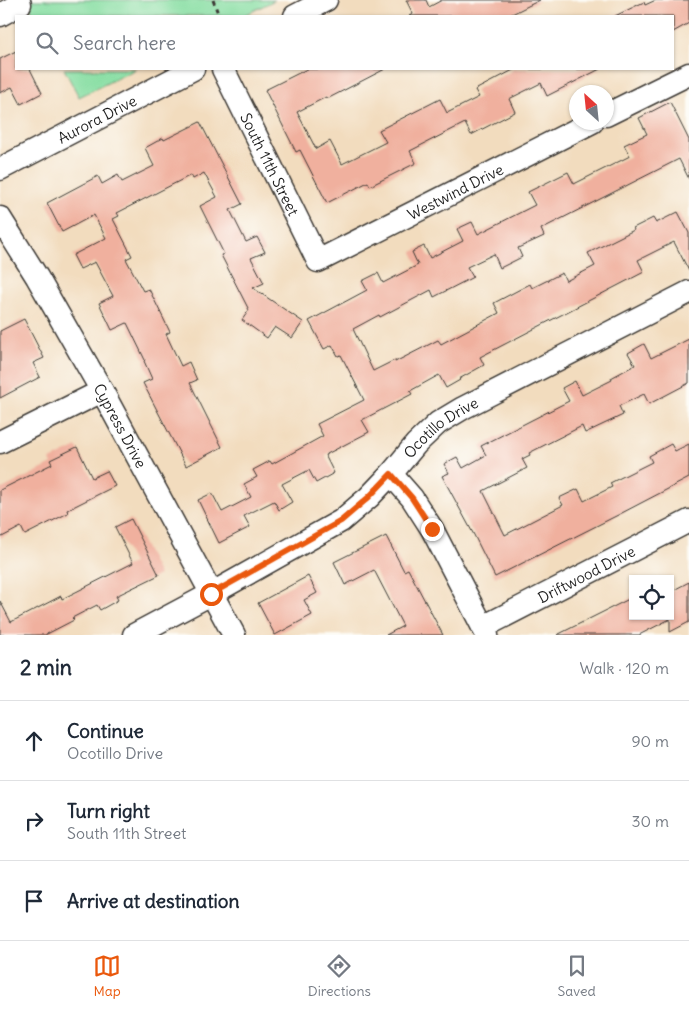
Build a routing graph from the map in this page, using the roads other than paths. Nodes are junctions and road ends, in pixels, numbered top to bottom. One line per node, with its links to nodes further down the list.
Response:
1 (18, 0): 3 (street)
2 (326, 0): 4 (street)
3 (0, 15)
4 (297, 15)
5 (191, 70): 10 (street, Aurora Drive)
6 (223, 70): 12 (street, South 11th Street)
7 (689, 74): 8 (street)
8 (614, 111)
9 (576, 130): 12 (street, Westwind Drive)
10 (0, 169)
11 (0, 218): 14 (street, Cypress Drive)
12 (318, 260)
13 (689, 292): 16 (street, Ocotillo Drive)
14 (102, 391): 15 (street); 18 (street, Cypress Drive)
15 (0, 442)
16 (391, 474): 18 (street, Ocotillo Drive); 19 (street)
17 (689, 521): 19 (street, Driftwood Drive)
18 (211, 594): 20 (street, Ocotillo Drive); 21 (street, Cypress Drive)
19 (485, 631)
20 (134, 635)
21 (234, 635)

